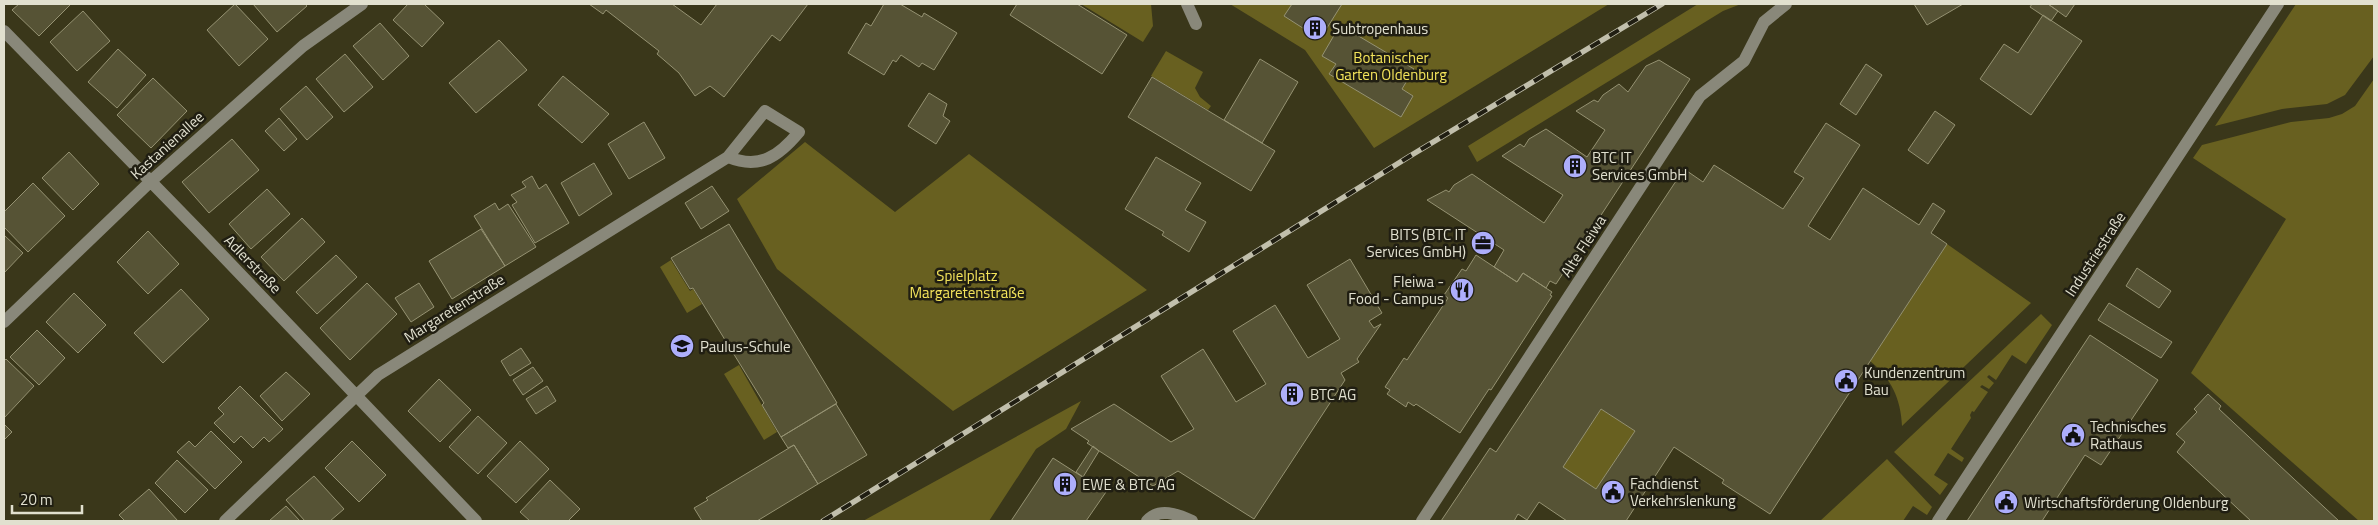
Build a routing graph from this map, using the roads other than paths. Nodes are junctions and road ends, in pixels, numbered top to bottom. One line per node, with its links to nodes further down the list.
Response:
1 (362, 4): 8 (street, Kastanienallee)
2 (1187, 4): 5 (street)
3 (1786, 4): 15 (street, Alte Fleiwa)
4 (2278, 4): 16 (street, Industriestraße)
5 (1196, 24)
6 (4, 32): 8 (street, Adlerstraße)
7 (728, 157): 7 (street, Margaretenstraße); 10 (street, Margaretenstraße)
8 (150, 182): 9 (street, Kastanienallee); 10 (street, Adlerstraße)
9 (4, 322)
10 (356, 396): 11 (street, Margaretenstraße); 12 (street, Adlerstraße)
11 (225, 521)
12 (476, 521)
13 (1147, 521): 14 (street)
14 (1192, 521)
15 (1422, 521)
16 (1938, 521)

